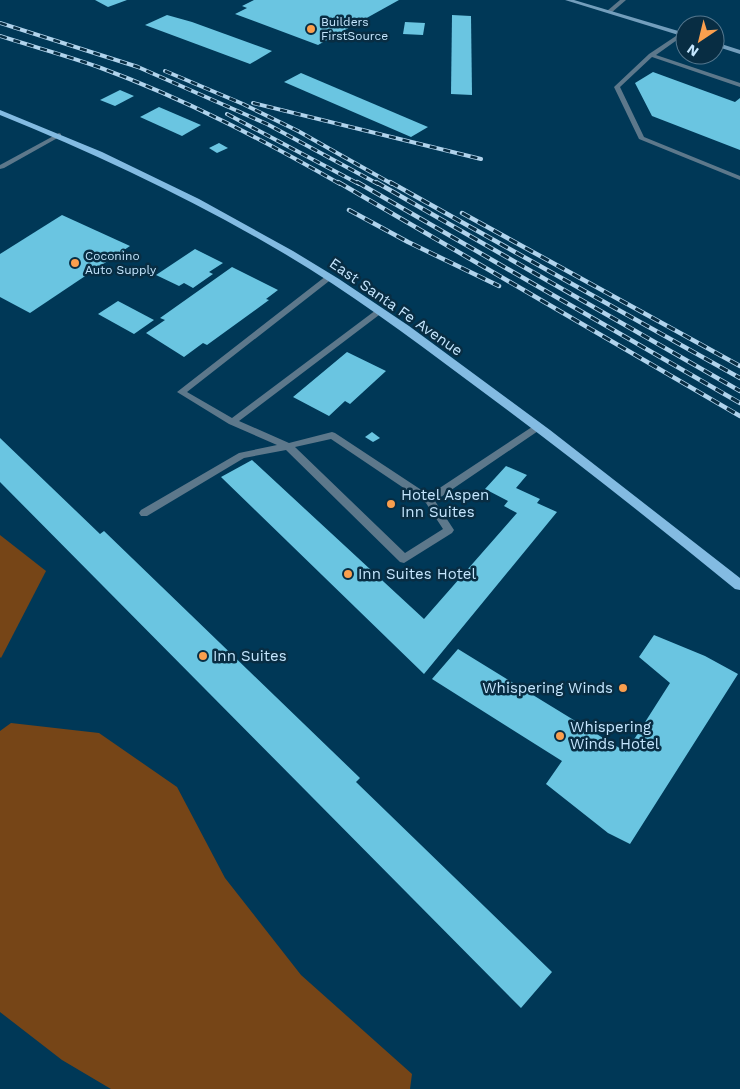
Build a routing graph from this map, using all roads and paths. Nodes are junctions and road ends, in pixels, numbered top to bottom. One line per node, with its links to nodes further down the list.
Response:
1 (568, 0): 3 (main road)
2 (623, 0): 3 (lane)
3 (608, 12): 4 (main road)
4 (675, 31)
5 (675, 40): 8 (lane)
6 (725, 47): 7 (main road)
7 (740, 52)
8 (651, 55): 9 (lane); 13 (lane)
9 (740, 85)
10 (0, 112): 11 (main road, East Santa Fe Avenue)
11 (59, 135): 12 (lane); 14 (main road, East Santa Fe Avenue)
12 (0, 166)
13 (740, 178)
14 (329, 278): 15 (main road, East Santa Fe Avenue); 16 (lane)
15 (380, 310): 16 (lane); 17 (main road, East Santa Fe Avenue)
16 (232, 422): 18 (lane)
17 (538, 427): 19 (lane); 21 (main road, East Santa Fe Avenue)
18 (288, 446): 19 (lane); 19 (lane); 20 (lane)
19 (429, 500)
20 (144, 512)
21 (740, 585)

